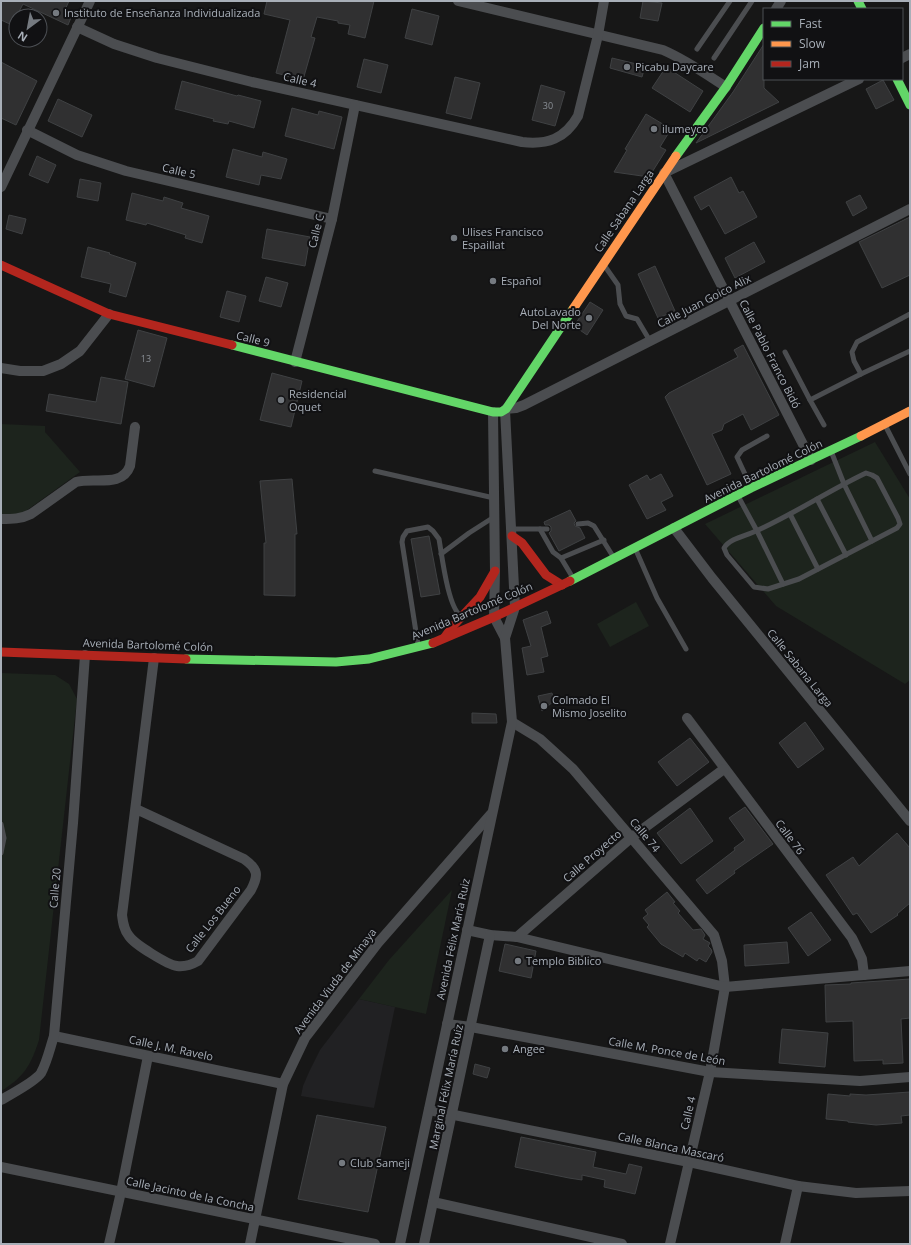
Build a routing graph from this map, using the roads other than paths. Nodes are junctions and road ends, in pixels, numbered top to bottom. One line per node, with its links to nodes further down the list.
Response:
1 (90, 1): 6 (street)
2 (458, 1): 8 (street)
3 (604, 1): 8 (street, Calle 4)
4 (730, 1): 9 (lane)
5 (752, 1): 10 (lane)
6 (78, 27): 14 (street, Calle 4); 16 (street)
7 (763, 30): 13 (main road, Calle Sabana Larga)
8 (598, 35): 13 (street); 14 (street, Calle 4)
9 (697, 49)
10 (714, 58)
11 (856, 80): 17 (street)
12 (898, 80): 15 (main road)
13 (726, 88): 17 (main road, Calle Sabana Larga)
14 (355, 105): 20 (street, Calle C)
15 (910, 105)
16 (27, 130): 18 (street); 20 (street, Calle 5)
17 (664, 173): 21 (main road, Calle Sabana Larga); 23 (street, Calle Pablo Franco Bidó)
18 (1, 187)
19 (910, 209): 23 (street, Calle Juan Goico Alix)
20 (332, 219): 29 (street, Calle C)
21 (603, 264): 26 (lane); 33 (main road, Calle Sabana Larga)
22 (1, 265): 24 (main road, Calle 9)
23 (729, 301): 26 (street, Calle Juan Goico Alix); 41 (street, Calle Pablo Franco Bidó)
24 (109, 314): 29 (main road, Calle 9); 30 (street)
25 (910, 314): 31 (lane)
26 (650, 341): 33 (street, Calle Juan Goico Alix)
27 (910, 351): 31 (lane)
28 (785, 352): 32 (lane)
29 (295, 362): 35 (main road, Calle 9)
30 (1, 368)
31 (861, 374): 32 (lane)
32 (810, 400): 37 (lane)
33 (505, 410): 35 (main road, Calle 9); 57 (street)
34 (910, 411): 36 (main road, Avenida Bartolomé Colón)
35 (493, 412): 47 (street)
36 (885, 424): 40 (main road, Avenida Bartolomé Colón); 43 (lane)
37 (824, 425)
38 (135, 427): 51 (street)
39 (767, 436): 45 (lane)
40 (831, 451): 41 (main road, Avenida Bartolomé Colón); 44 (lane)
41 (811, 460): 45 (main road, Avenida Bartolomé Colón)
42 (374, 470): 47 (lane)
43 (910, 474)
44 (844, 484): 48 (lane); 59 (lane); 59 (lane)
45 (751, 488): 46 (main road, Avenida Bartolomé Colón)
46 (737, 496): 53 (main road, Avenida Bartolomé Colón); 56 (lane)
47 (494, 498): 50 (street)
48 (817, 498): 49 (lane); 62 (lane)
49 (790, 514): 56 (lane); 65 (lane)
50 (494, 517): 61 (lane); 66 (street)
51 (1, 519)
52 (578, 524): 58 (lane)
53 (674, 528): 60 (main road, Avenida Bartolomé Colón); 85 (street, Calle Sabana Larga)
54 (540, 529): 55 (lane); 57 (lane); 63 (lane)
55 (547, 529)
56 (757, 531): 68 (lane); 68 (lane)
57 (511, 533): 69 (main road); 70 (street)
58 (604, 540): 63 (lane); 64 (lane)
59 (872, 541): 62 (lane)
60 (635, 548): 64 (main road, Avenida Bartolomé Colón); 76 (lane)
61 (441, 554): 71 (lane); 75 (lane)
62 (846, 555): 65 (lane)
63 (561, 558): 67 (lane)
64 (614, 559): 67 (main road, Avenida Bartolomé Colón)
65 (818, 569): 68 (lane)
66 (495, 571): 71 (main road); 72 (street)
67 (573, 579): 69 (main road, Avenida Bartolomé Colón)
68 (783, 584)
69 (562, 585): 70 (main road, Avenida Bartolomé Colón)
70 (515, 608): 72 (main road, Avenida Bartolomé Colón); 74 (street, Avenida Félix María Ruiz)
71 (462, 616): 73 (main road)
72 (494, 617): 73 (main road, Avenida Bartolomé Colón); 74 (street, Avenida Félix María Ruiz)
73 (445, 637): 75 (main road, Avenida Bartolomé Colón)
74 (505, 638): 81 (street, Avenida Félix María Ruiz)
75 (418, 648): 79 (main road, Avenida Bartolomé Colón)
76 (686, 649)
77 (1, 652): 78 (main road, Avenida Bartolomé Colón)
78 (85, 655): 79 (main road, Avenida Bartolomé Colón); 97 (street, Calle 20)
79 (154, 658): 83 (street, Calle Los Bueno)
80 (687, 718): 82 (street, Calle 76)
81 (512, 722): 84 (street, Avenida Félix María Ruiz); 87 (street, Calle 74)
82 (724, 769): 87 (street, Calle Proyecto); 93 (street, Calle 76)
83 (136, 809): 83 (street, Calle Los Bueno)
84 (492, 813): 89 (street, Avenida Félix María Ruiz); 101 (street, Avenida Viuda de Minaya)
85 (910, 821)
86 (1, 824): 88 (lane)
87 (632, 837): 91 (street, Calle Proyecto); 94 (street, Calle 74)
88 (1, 853)
89 (467, 930): 90 (street); 95 (street, Avenida Félix María Ruiz)
90 (490, 935): 91 (street); 96 (street, Marginal Félix María Ruiz)
91 (517, 937): 94 (street)
92 (910, 971): 93 (street)
93 (864, 975): 94 (street)
94 (725, 987): 99 (street, Calle 4)
95 (447, 1024): 96 (street, Calle M. Ponce de León); 103 (street, Avenida Félix María Ruiz)
96 (471, 1027): 99 (street, Calle M. Ponce de León); 104 (street, Marginal Félix María Ruiz)
97 (54, 1036): 98 (street, Calle J. M. Ravelo); 102 (street, Calle 20)
98 (148, 1056): 101 (street, Calle J. M. Ravelo); 109 (street)
99 (710, 1072): 100 (street, Calle M. Ponce de León); 105 (street, Calle 4)
100 (910, 1076)
101 (283, 1084): 111 (street, Avenida Viuda de Minaya)
102 (1, 1100)
103 (429, 1110): 104 (street, Calle Blanca Mascaró); 115 (street, Avenida Félix María Ruiz)
104 (452, 1115): 105 (street, Calle Blanca Mascaró); 110 (street, Marginal Félix María Ruiz)
105 (689, 1162): 107 (street, Calle Blanca Mascaró); 118 (street, Calle 4)
106 (1, 1167): 109 (street, Calle Jacinto de la Concha)
107 (798, 1186): 108 (street, Calle Blanca Mascaró); 119 (street)
108 (910, 1191)
109 (121, 1192): 111 (street, Calle Jacinto de la Concha); 112 (street)
110 (433, 1202): 116 (street, Marginal Félix María Ruiz); 117 (street)
111 (255, 1219): 113 (street, Avenida Viuda de Minaya); 114 (street, Calle Jacinto de la Concha)
112 (109, 1244)
113 (250, 1244)
114 (375, 1244)
115 (400, 1244)
116 (424, 1244)
117 (622, 1244)
118 (670, 1244)
119 (786, 1244)

